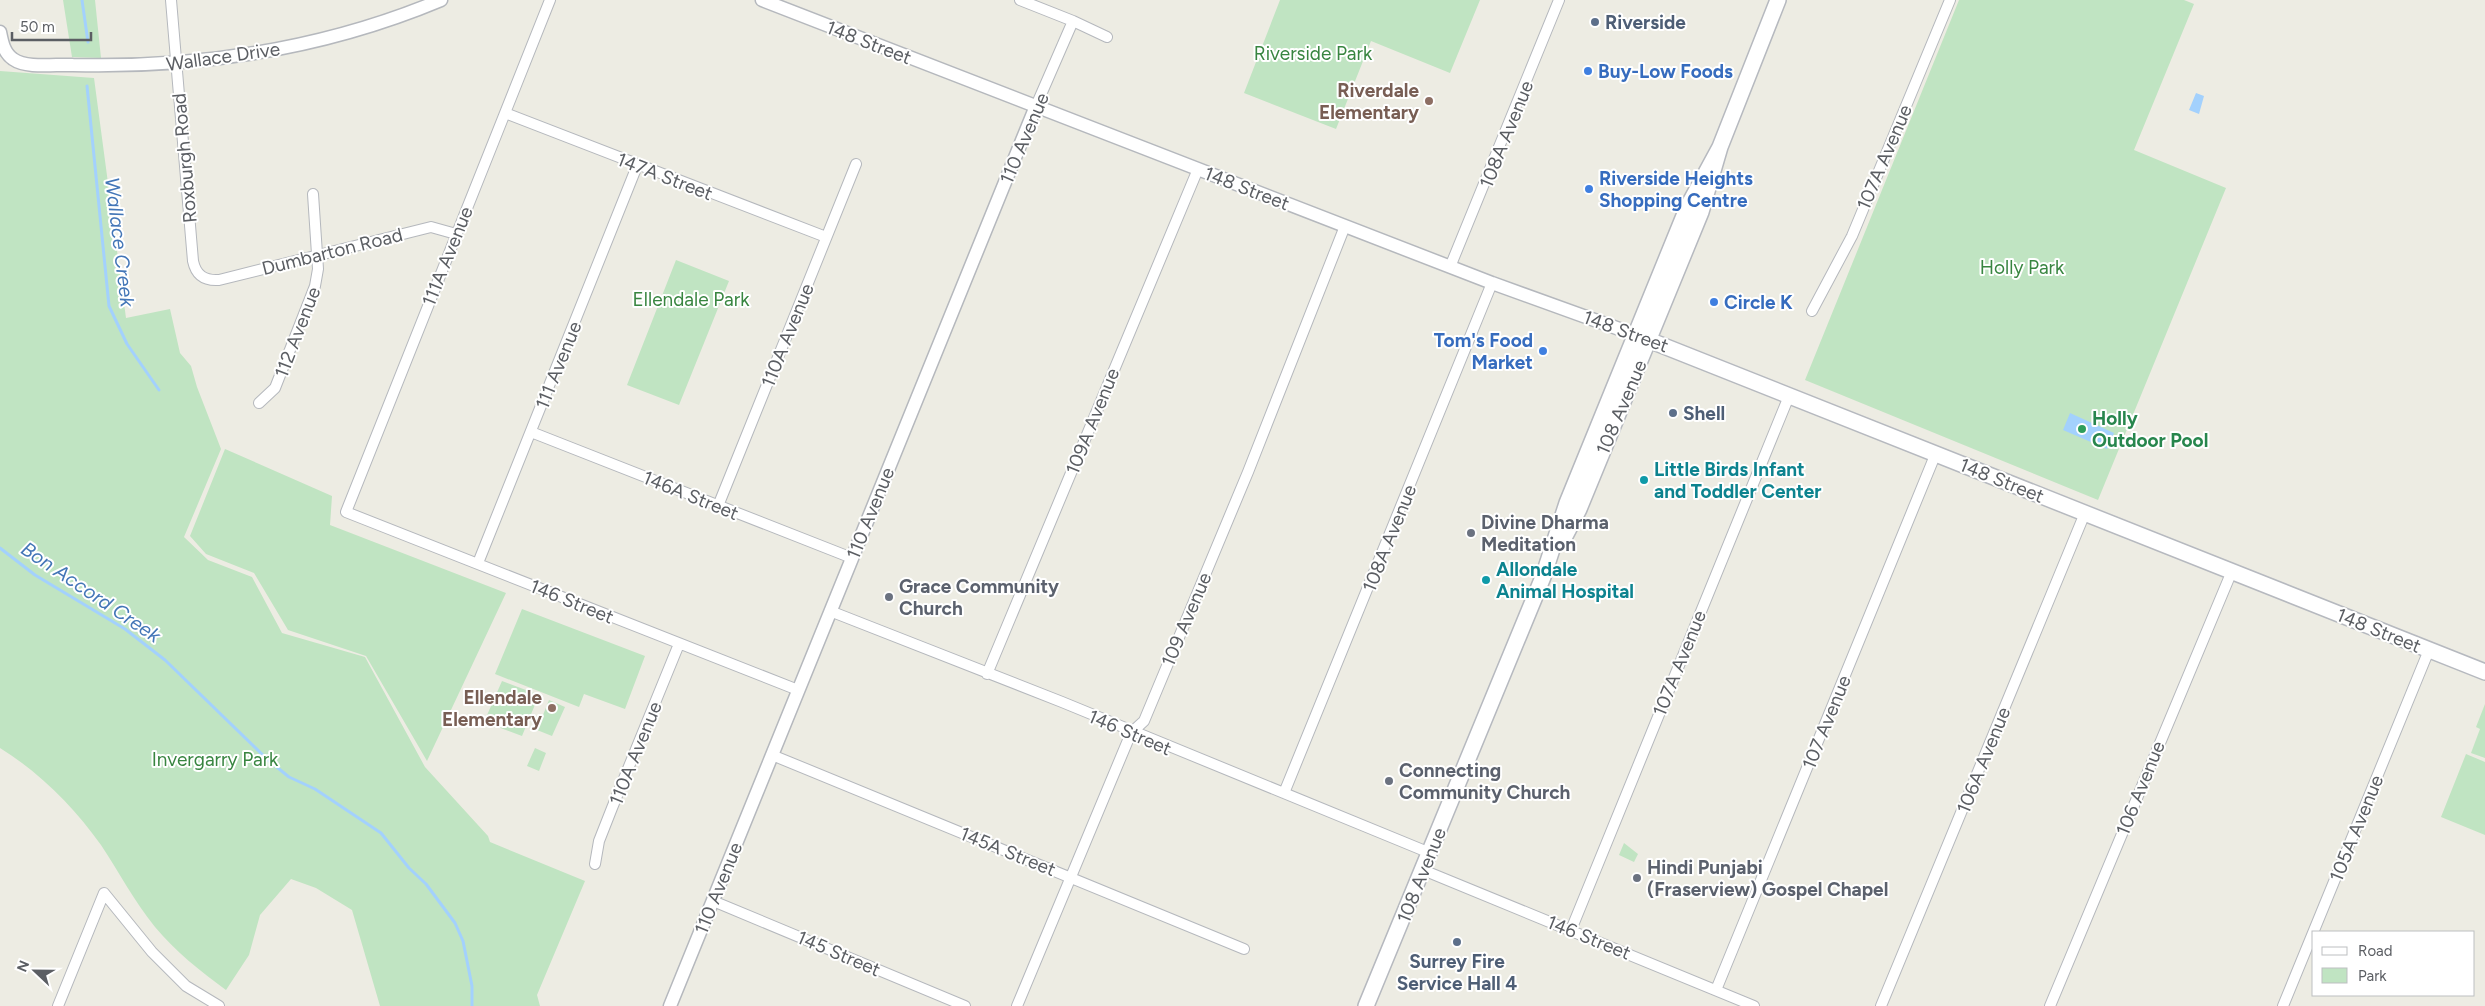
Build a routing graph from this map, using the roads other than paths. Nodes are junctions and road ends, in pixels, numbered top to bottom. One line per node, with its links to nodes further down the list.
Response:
1 (171, 0): 13 (street, Roxburgh Road)
2 (441, 0): 13 (street, Wallace Drive)
3 (550, 0): 15 (street, 111A Avenue)
4 (762, 0): 14 (street, 148 Street)
5 (1020, 0): 9 (street)
6 (1559, 0): 24 (street, 108A Avenue)
7 (1778, 0): 28 (main road, 108 Avenue)
8 (1950, 0): 27 (street, 107A Avenue)
9 (1073, 21): 11 (street); 14 (street, 110 Avenue)
10 (0, 32): 12 (street)
11 (1107, 38)
12 (4, 54): 13 (street, Wallace Drive)
13 (176, 64): 25 (street, Roxburgh Road)
14 (1036, 106): 18 (street, 148 Street); 36 (street, 110 Avenue)
15 (505, 113): 17 (street, 147A Street); 21 (street, 111A Avenue)
16 (856, 164): 22 (street, 110A Avenue)
17 (637, 166): 22 (street, 147A Street); 31 (street, 111 Avenue)
18 (1198, 169): 20 (street, 148 Street); 43 (street, 109A Avenue)
19 (313, 194): 23 (street, 112 Avenue)
20 (1345, 226): 24 (street, 148 Street); 45 (street, 109 Avenue)
21 (456, 234): 23 (street, Dumbarton Road); 34 (street, 111A Avenue)
22 (826, 237): 33 (street, 110A Avenue)
23 (317, 254): 25 (street, Dumbarton Road); 30 (street, 112 Avenue)
24 (1450, 267): 26 (street, 148 Street)
25 (208, 280)
26 (1492, 283): 28 (street, 148 Street); 47 (street, 108A Avenue)
27 (1812, 311)
28 (1642, 338): 29 (main road, 148 Street); 48 (main road, 108 Avenue)
29 (1789, 396): 32 (main road, 148 Street); 53 (street, 107A Avenue)
30 (258, 403)
31 (531, 432): 33 (street, 146A Street); 37 (street, 111 Avenue)
32 (1936, 454): 35 (main road, 148 Street); 57 (street, 107 Avenue)
33 (718, 506): 36 (street, 146A Street)
34 (346, 512): 37 (street, 146 Street)
35 (2085, 513): 38 (main road, 148 Street); 65 (street, 106A Avenue)
36 (852, 558): 39 (street, 110 Avenue)
37 (478, 564): 40 (street, 146 Street)
38 (2232, 571): 41 (main road, 148 Street); 66 (street, 106 Avenue)
39 (830, 611): 43 (street, 146 Street); 44 (street, 110 Avenue)
40 (680, 644): 44 (street, 146 Street); 49 (street, 110A Avenue)
41 (2429, 650): 42 (main road, 148 Street); 54 (street, 105A Avenue)
42 (2485, 672)
43 (987, 674): 45 (street, 146 Street)
44 (798, 690): 46 (street, 110 Avenue)
45 (1131, 733): 47 (street, 146 Street); 51 (street, 109 Avenue)
46 (772, 755): 51 (street, 145A Street); 52 (street, 110 Avenue)
47 (1284, 793): 48 (street, 146 Street)
48 (1430, 853): 50 (main road, 108 Avenue)
49 (595, 864)
50 (1423, 870): 53 (street, 146 Street); 63 (main road, 108 Avenue)
51 (1070, 877): 56 (street, 145A Street); 62 (street, 109 Avenue)
52 (712, 901): 60 (street, 110 Avenue); 61 (street, 145 Street)
53 (1571, 930): 57 (street, 146 Street)
54 (2314, 931)
55 (2312, 935): 67 (street, 105A Avenue)
56 (1244, 949)
57 (1716, 990): 64 (street, 146 Street)
58 (58, 1006): 59 (street)
59 (219, 1006)
60 (670, 1006)
61 (965, 1006)
62 (1017, 1006)
63 (1366, 1006)
64 (1754, 1006)
65 (1881, 1006)
66 (2050, 1006)
67 (2283, 1006)

